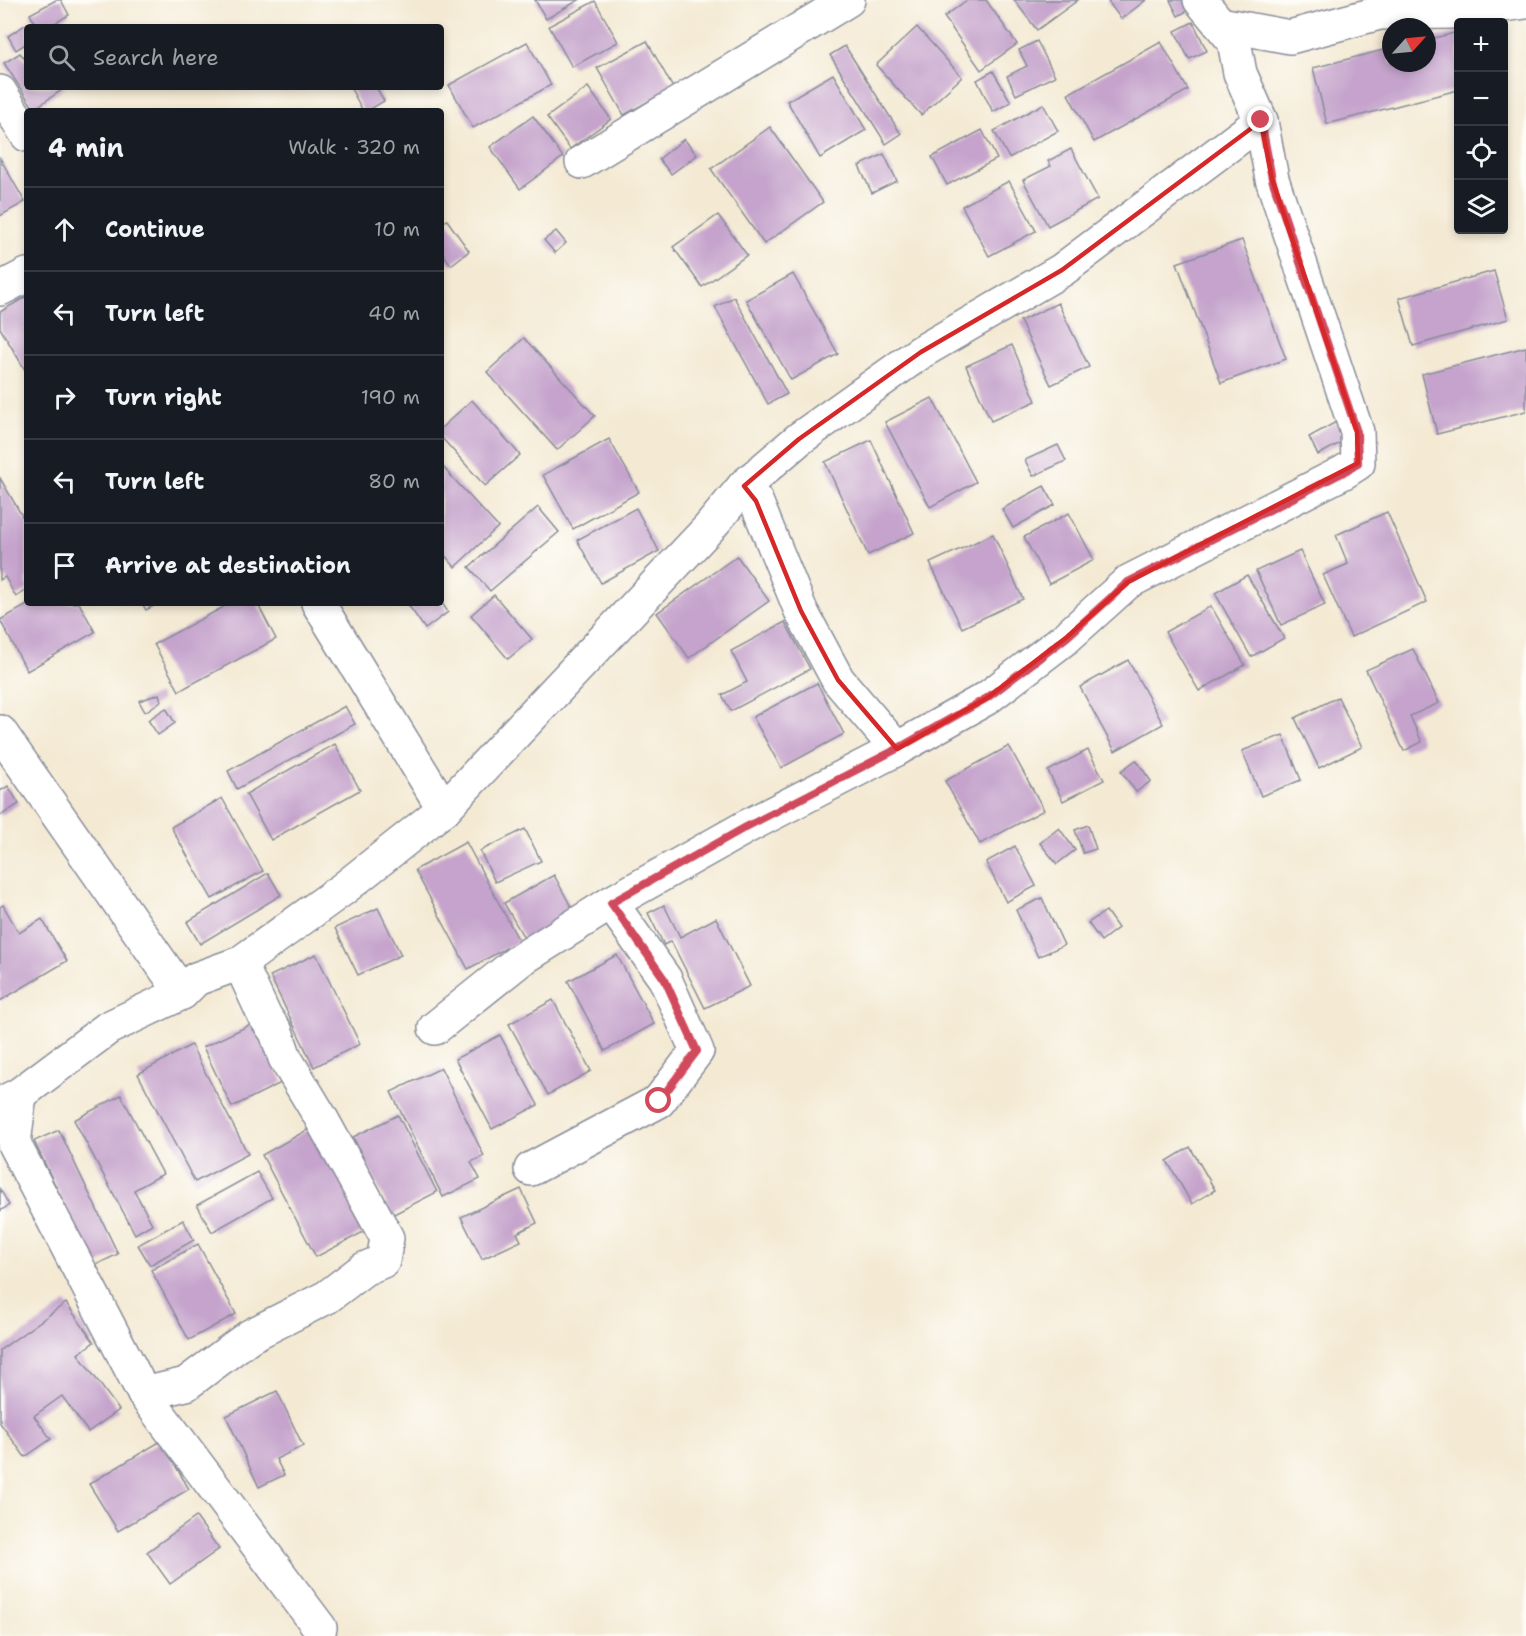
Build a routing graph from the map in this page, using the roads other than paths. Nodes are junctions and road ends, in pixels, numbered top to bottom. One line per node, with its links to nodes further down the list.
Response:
1 (848, 0): 7 (street)
2 (1526, 2): 3 (street)
3 (1210, 12): 5 (street)
4 (0, 92): 6 (street)
5 (1261, 120): 10 (street); 13 (street)
6 (24, 130)
7 (582, 162)
8 (24, 277): 9 (street)
9 (0, 289)
10 (744, 486): 13 (street); 14 (street)
11 (320, 606): 14 (street)
12 (0, 732): 17 (street)
13 (897, 749): 15 (street)
14 (444, 809): 16 (street)
15 (611, 903): 18 (street); 20 (street)
16 (240, 963): 17 (street); 21 (street)
17 (182, 993): 19 (street)
18 (435, 1028)
19 (10, 1099): 21 (street)
20 (531, 1169)
21 (144, 1394): 22 (street)
22 (320, 1628)

